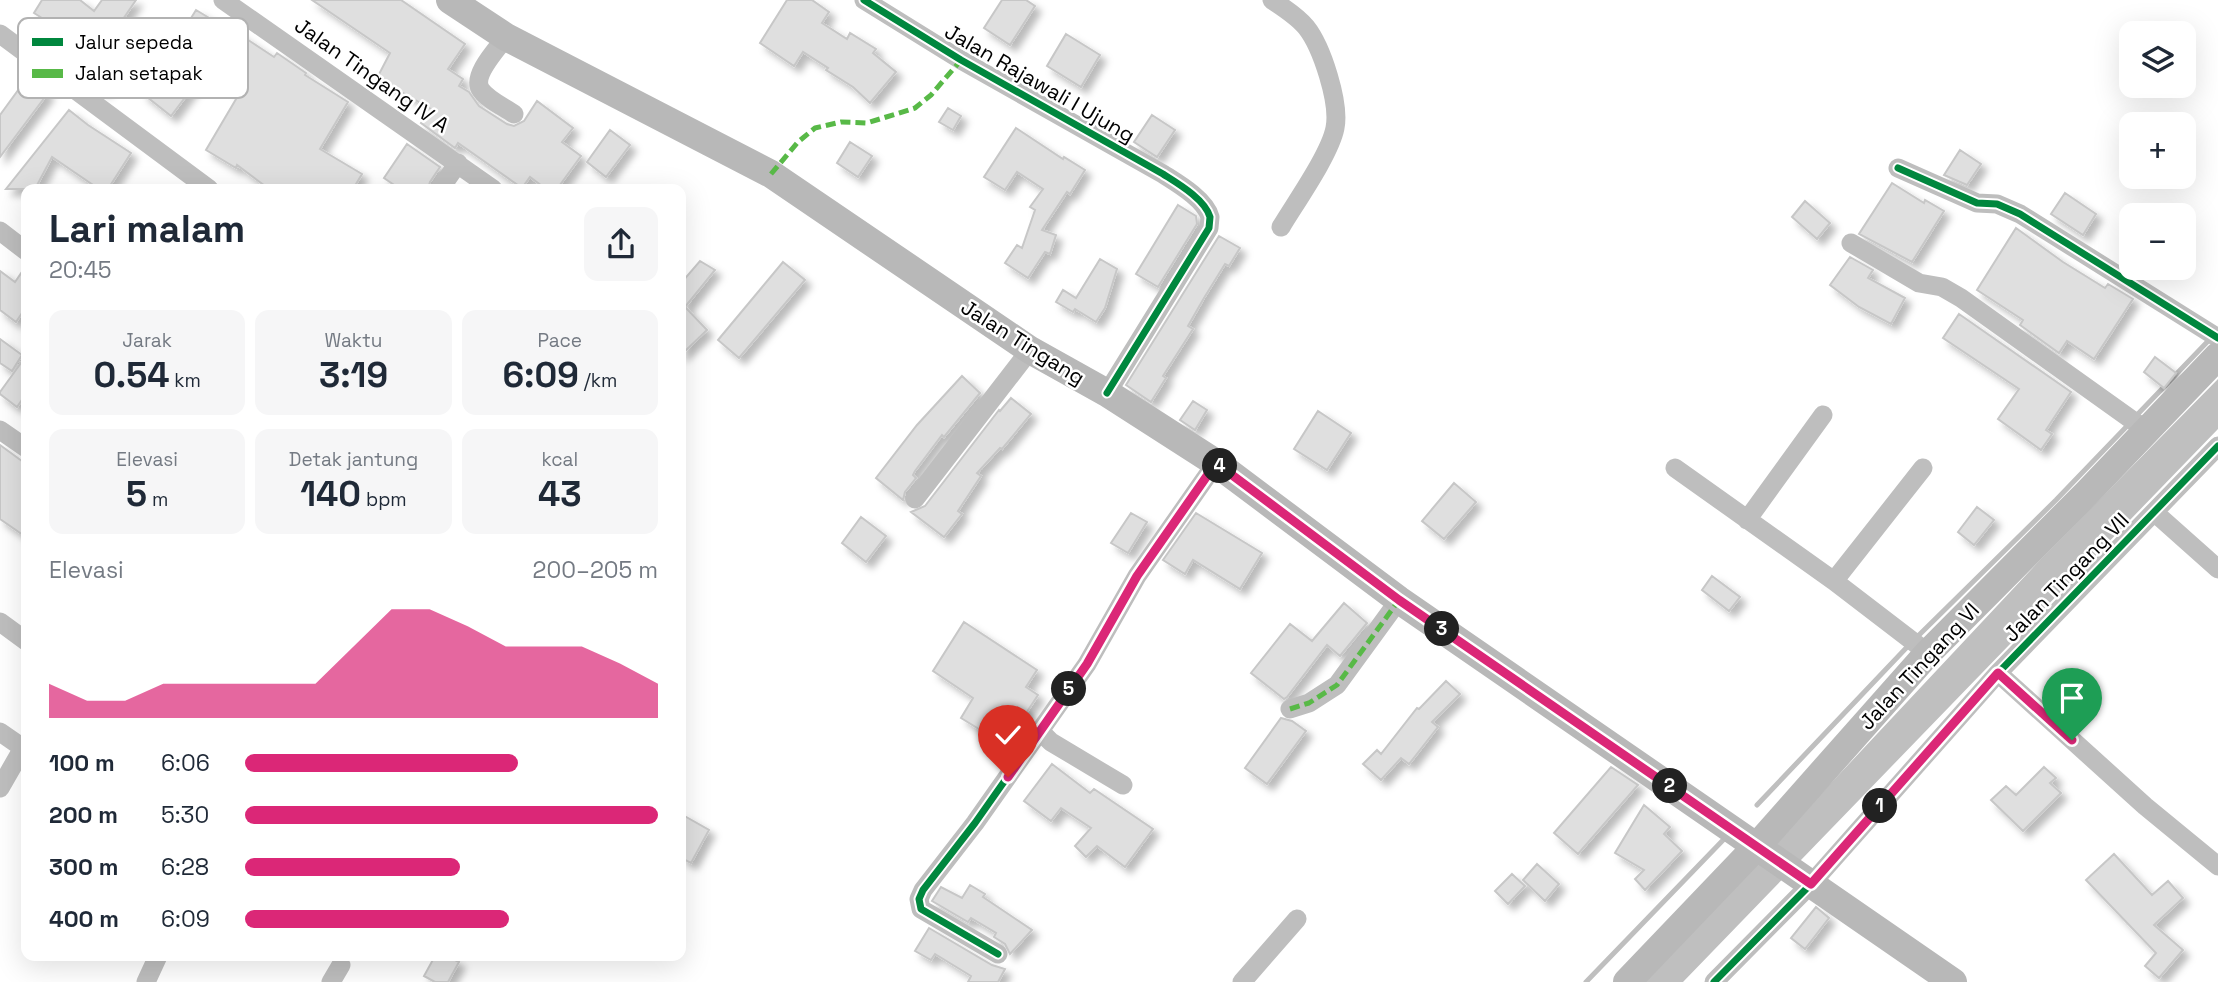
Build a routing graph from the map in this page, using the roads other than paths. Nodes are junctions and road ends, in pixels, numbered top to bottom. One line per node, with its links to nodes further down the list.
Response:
1 (223, 0): 10 (street, Jalan Tingang IV A)
2 (450, 0): 6 (main road, Jalan Tingang)
3 (864, 0): 22 (street, Jalan Rajawali I Ujung)
4 (1272, 0): 15 (street)
5 (0, 34): 7 (street)
6 (506, 37): 9 (street); 20 (main road, Jalan Tingang)
7 (18, 47)
8 (86, 98): 12 (street)
9 (514, 114)
10 (458, 163): 13 (street); 14 (street, Jalan Tingang IV A)
11 (1898, 168): 19 (street)
12 (202, 184)
13 (443, 184)
14 (486, 184)
15 (1281, 227)
16 (0, 231): 18 (street)
17 (1851, 243): 25 (street)
18 (21, 247)
19 (2218, 338)
20 (1031, 350): 22 (main road, Jalan Tingang); 31 (street)
21 (2218, 356): 25 (main road, Jalan Tingang VI)
22 (1107, 393): 28 (main road, Jalan Tingang)
23 (1823, 415): 33 (street)
24 (0, 430): 26 (street)
25 (2147, 430): 39 (main road, Jalan Tingang VI)
26 (21, 445)
27 (2218, 446): 32 (street, Jalan Tingang VII)
28 (1216, 463): 36 (main road, Jalan Tingang); 42 (street)
29 (1675, 468): 33 (street)
30 (1923, 468): 35 (street)
31 (915, 499)
32 (2154, 512): 34 (street); 40 (street, Jalan Tingang VII)
33 (1747, 520): 35 (street)
34 (2218, 569)
35 (1834, 581): 39 (street)
36 (1399, 600): 41 (street); 48 (main road, Jalan Tingang)
37 (0, 622): 38 (street)
38 (21, 637)
39 (1928, 653): 48 (main road, Jalan Tingang VI)
40 (1998, 673): 49 (street); 50 (street, Jalan Tingang VII)
41 (1290, 709)
42 (1040, 731): 46 (street); 52 (street)
43 (0, 732): 44 (street)
44 (21, 746)
45 (21, 755): 47 (street)
46 (1123, 785)
47 (0, 788)
48 (1761, 849): 50 (main road, Jalan Tingang); 56 (main road, Jalan Tingang VI)
49 (2218, 866)
50 (1802, 877): 57 (street, Jalan Tingang VII); 58 (main road, Jalan Tingang)
51 (1297, 919): 55 (street)
52 (998, 954)
53 (156, 961): 54 (street)
54 (146, 982)
55 (1242, 982)
56 (1627, 982)
57 (1714, 982)
58 (1953, 982)

